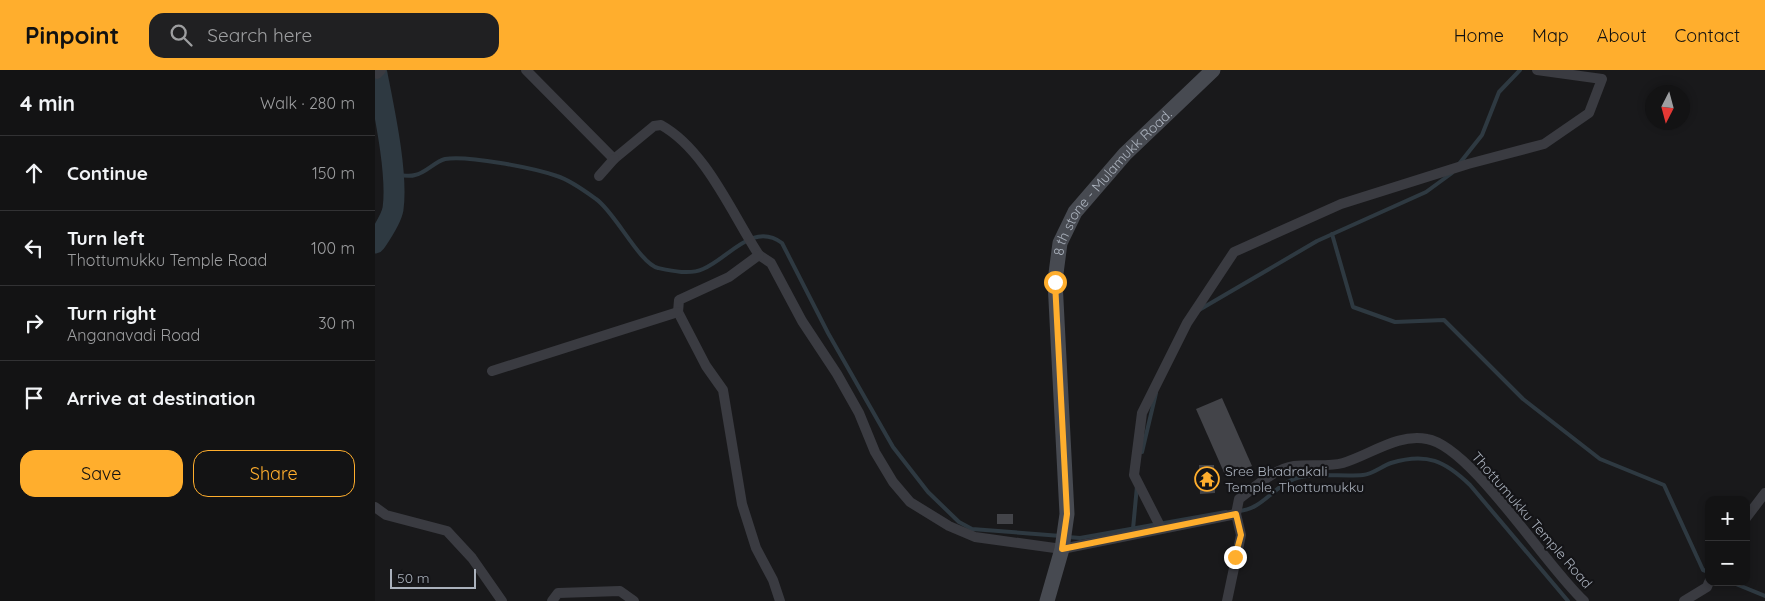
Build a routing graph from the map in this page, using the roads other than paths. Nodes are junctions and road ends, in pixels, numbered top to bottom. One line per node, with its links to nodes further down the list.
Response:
1 (526, 70): 4 (street)
2 (1213, 70): 14 (main road, 8 th stone - Mulamukk Road.)
3 (1537, 70): 13 (street)
4 (614, 159): 5 (street); 6 (street)
5 (599, 176)
6 (754, 247): 7 (street); 14 (street)
7 (678, 312): 8 (street); 19 (street)
8 (492, 371)
9 (1765, 493): 11 (street)
10 (375, 507): 16 (street)
11 (1750, 513)
12 (1236, 514): 13 (street); 21 (street); 22 (street, Thottumukku Temple Road)
13 (1160, 528): 14 (street)
14 (1062, 547): 20 (main road, 8 th stone - Mulamukk Road.)
15 (1707, 586): 23 (street)
16 (502, 601)
17 (552, 601): 18 (street)
18 (634, 601)
19 (780, 601)
20 (1047, 601)
21 (1227, 601)
22 (1584, 601)
23 (1684, 601)

